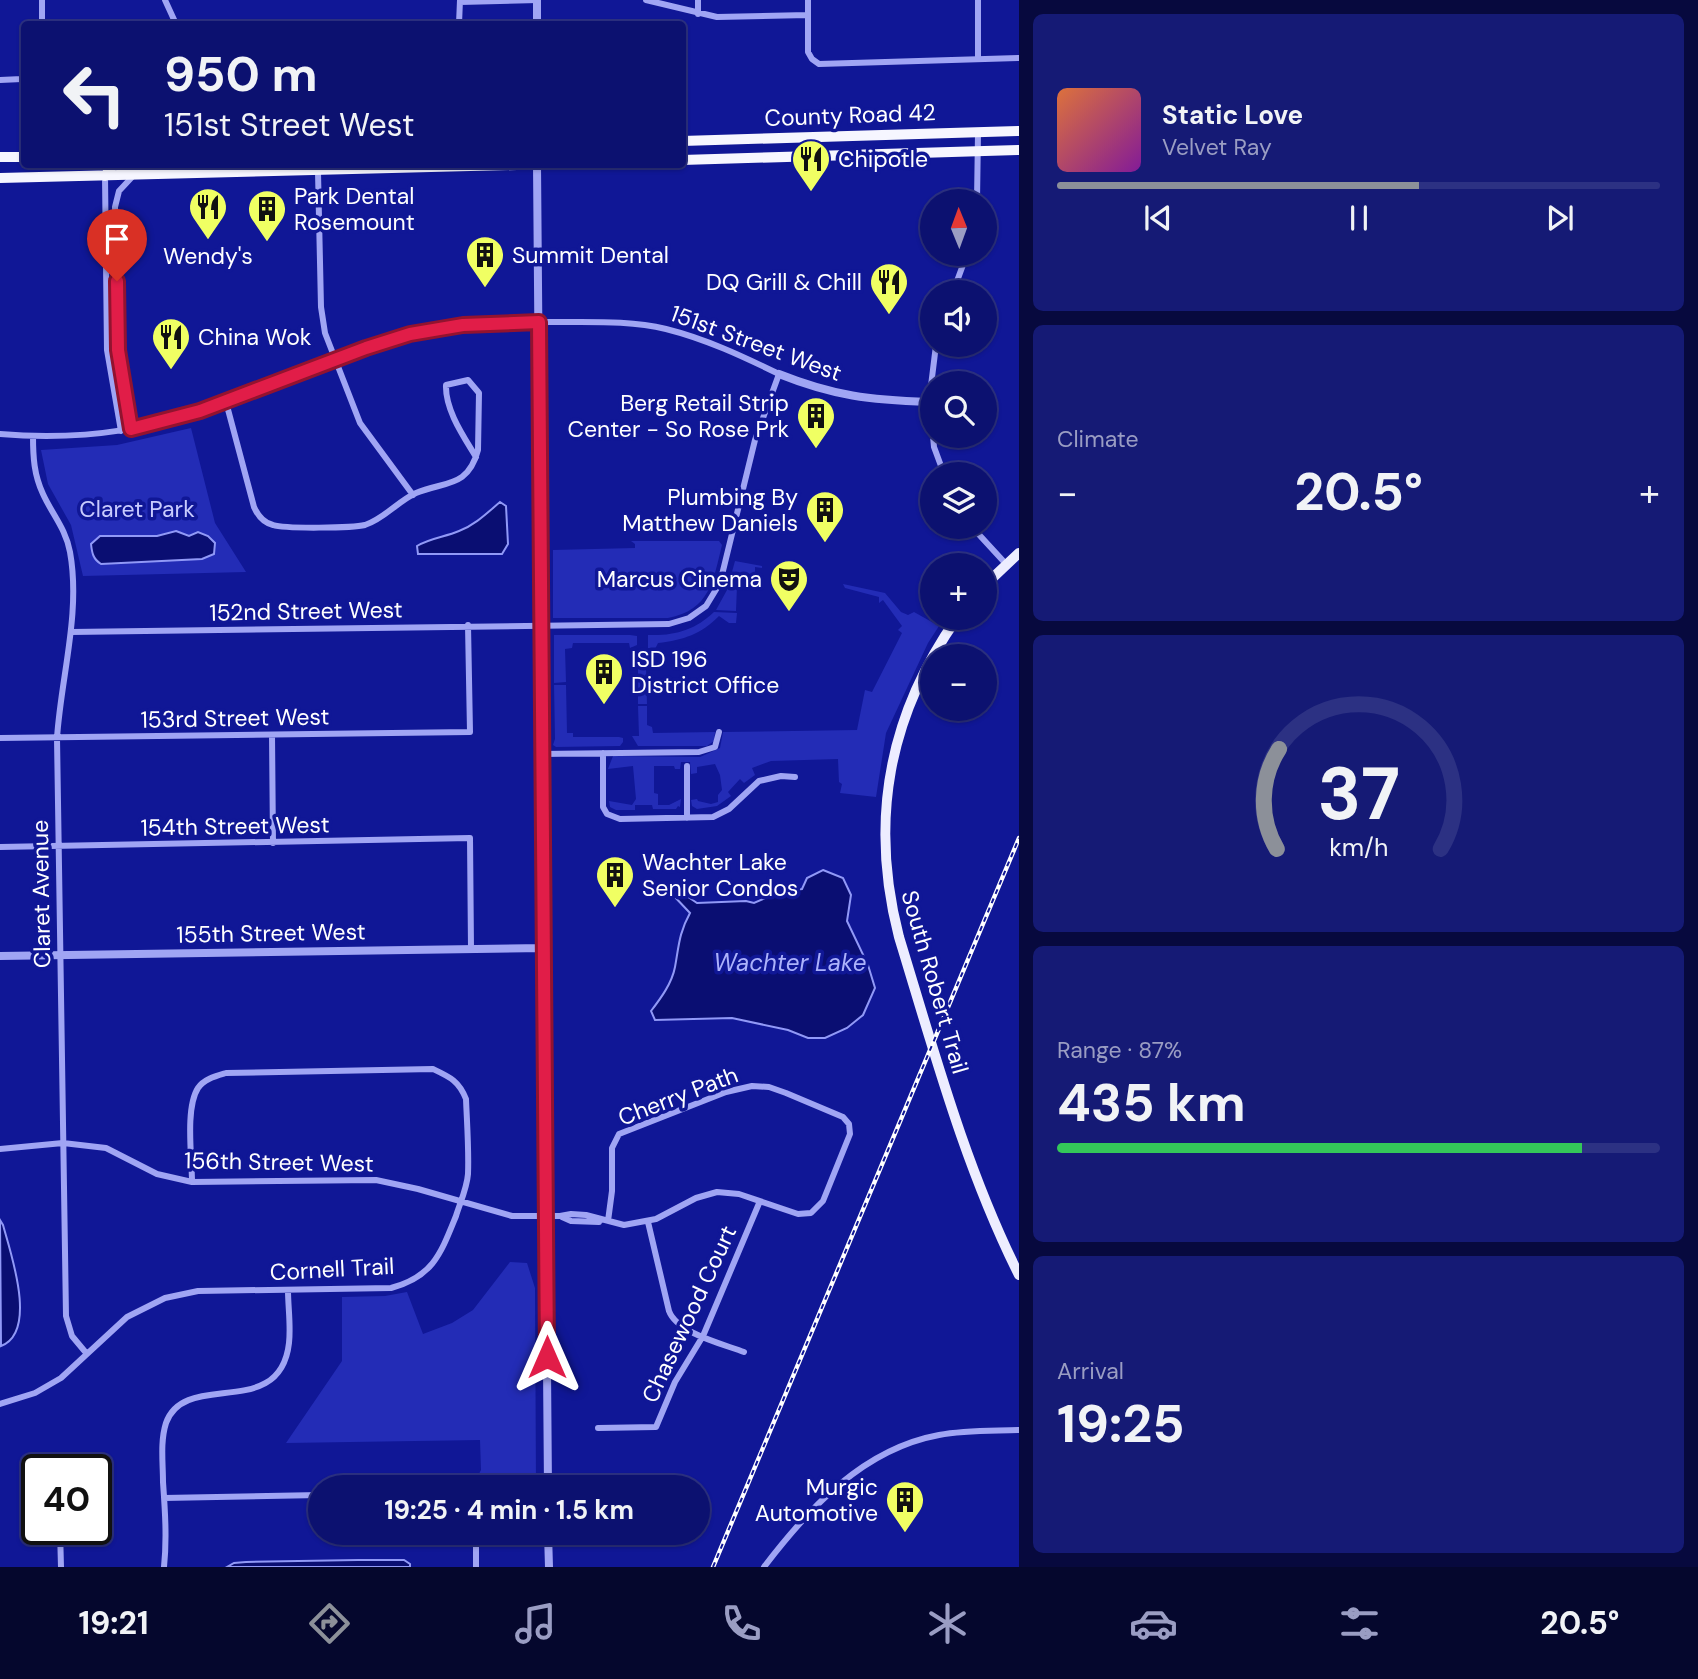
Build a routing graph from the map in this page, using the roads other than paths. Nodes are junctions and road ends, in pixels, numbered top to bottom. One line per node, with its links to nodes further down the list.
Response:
1 (43, 0): 11 (street)
2 (165, 0): 12 (street)
3 (538, 0): 8 (street); 14 (street)
4 (646, 0): 9 (street)
5 (698, 0): 9 (street)
6 (807, 0): 10 (street)
7 (978, 0): 16 (street)
8 (460, 1): 13 (street)
9 (698, 14): 10 (street)
10 (808, 15): 16 (street)
11 (43, 21)
12 (175, 21)
13 (459, 21)
14 (537, 21)
15 (1019, 58): 16 (street)
16 (978, 60)
17 (21, 79): 18 (street)
18 (0, 80)
19 (1019, 131): 20 (highway, County Road 42)
20 (978, 133): 21 (highway, County Road 42); 24 (street)
21 (909, 135): 22 (highway, County Road 42); 27 (highway)
22 (686, 141)
23 (1019, 150): 24 (highway, County Road 42)
24 (978, 152): 27 (highway, County Road 42); 36 (street)
25 (0, 157): 26 (highway)
26 (21, 157)
27 (752, 158): 28 (highway, County Road 42)
28 (686, 160)
29 (110, 168): 33 (highway)
30 (443, 168): 32 (highway)
31 (537, 168): 37 (street)
32 (318, 172): 34 (highway); 38 (street)
33 (105, 176): 34 (highway); 35 (highway); 43 (street)
34 (134, 176): 42 (street)
35 (0, 178)
36 (977, 189)
37 (539, 322): 38 (street, 151st Street West); 39 (street, 151st Street West); 53 (street)
38 (335, 360): 40 (street, 151st Street West); 47 (street)
39 (779, 374): 41 (street, 151st Street West); 53 (street, 152nd Street West)
40 (226, 402): 42 (street, 151st Street West); 47 (street)
41 (920, 402)
42 (131, 429): 43 (street, 151st Street West)
43 (121, 431): 45 (street, 151st Street West)
44 (0, 434): 45 (street, 151st Street West)
45 (33, 436): 55 (street, Claret Avenue)
46 (476, 457): 46 (street); 47 (street)
47 (413, 495)
48 (983, 539): 50 (street)
49 (1019, 553): 50 (main road)
50 (1006, 564): 51 (main road)
51 (997, 573)
52 (468, 625): 53 (street, 152nd Street West); 55 (street, 152nd Street West); 57 (street, 153rd Street West)
53 (541, 626): 61 (street)
54 (949, 630): 81 (main road, South Robert Trail)
55 (71, 632): 59 (street, Claret Avenue)
56 (719, 732): 60 (street)
57 (272, 735): 59 (street, 153rd Street West); 65 (street)
58 (0, 738): 59 (street, 153rd Street West)
59 (57, 738): 67 (street, Claret Avenue)
60 (603, 753): 61 (street); 64 (street)
61 (542, 754): 68 (street)
62 (687, 766): 64 (street)
63 (795, 778): 64 (street)
64 (687, 818)
65 (273, 843): 67 (street, 154th Street West); 69 (street, 154th Street West)
66 (0, 847): 67 (street, 154th Street West)
67 (58, 847): 71 (street, Claret Avenue)
68 (544, 948): 69 (street, 155th Street West); 78 (street)
69 (471, 949): 71 (street, 155th Street West)
70 (0, 956): 71 (street, 155th Street West)
71 (60, 956): 72 (street, Claret Avenue)
72 (63, 1143): 73 (street, 156th Street West); 74 (street, 156th Street West); 85 (street, Claret Avenue)
73 (0, 1149)
74 (192, 1182): 76 (street, 156th Street West); 76 (street, Cornell Trail)
75 (760, 1201): 77 (street, 156th Street West); 80 (street, 156th Street West); 83 (street, Chasewood Court)
76 (460, 1203): 78 (street, 156th Street West); 82 (street, Cornell Trail)
77 (806, 1214): 79 (street, Cherry Path)
78 (547, 1216): 79 (street, 156th Street West); 89 (street)
79 (608, 1221): 80 (street, 156th Street West)
80 (648, 1222): 83 (street)
81 (1019, 1275)
82 (288, 1290): 85 (street, Cornell Trail); 91 (street)
83 (703, 1336): 84 (street); 87 (street, Chasewood Court)
84 (744, 1352)
85 (87, 1354): 86 (street, Cornell Trail)
86 (0, 1404)
87 (598, 1428)
88 (1019, 1430): 99 (street)
89 (548, 1475)
90 (308, 1495): 91 (street)
91 (164, 1497): 96 (street)
92 (60, 1545): 95 (street)
93 (476, 1545): 97 (street)
94 (548, 1545): 98 (street)
95 (61, 1567)
96 (164, 1567)
97 (476, 1567)
98 (549, 1567)
99 (764, 1567)

